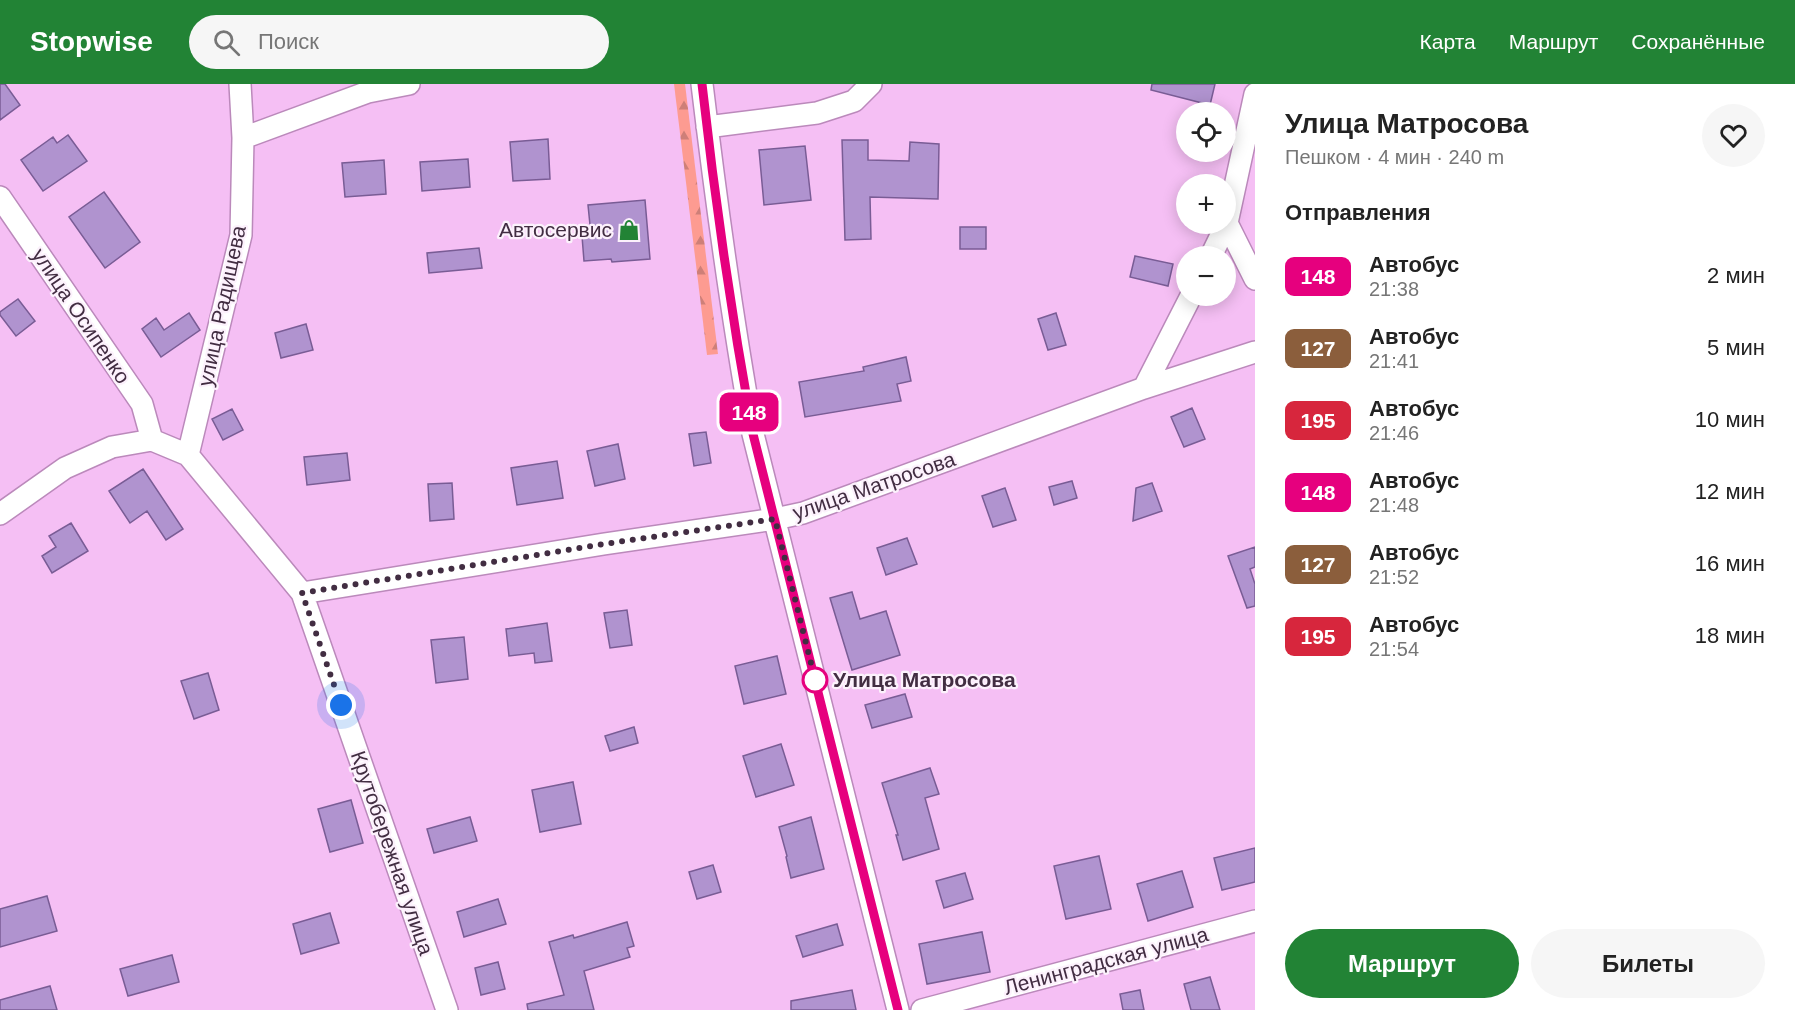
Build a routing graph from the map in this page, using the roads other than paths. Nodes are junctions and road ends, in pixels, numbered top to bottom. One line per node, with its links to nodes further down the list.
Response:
1 (240, 84): 7 (street, улица Радищева)
2 (409, 84): 7 (street)
3 (702, 84): 6 (street)
4 (871, 84): 6 (street)
5 (1255, 94): 8 (street)
6 (707, 127): 18 (street)
7 (243, 138): 16 (street, улица Радищева)
8 (1236, 182)
9 (0, 197): 15 (street, улица Осипенко)
10 (1232, 234): 11 (street)
11 (1255, 279)
12 (1186, 306): 14 (street)
13 (1255, 352): 14 (street, улица Матросова)
14 (1144, 388): 18 (street, улица Матросова)
15 (152, 440): 16 (street); 17 (street)
16 (188, 455): 19 (street, Крутобережная улица)
17 (0, 514)
18 (775, 519): 19 (street, улица Матросова); 22 (street)
19 (302, 593): 21 (street, Крутобережная улица)
20 (1255, 921): 23 (street, Ленинградская улица)
21 (447, 1010)
22 (898, 1010)
23 (922, 1010)

